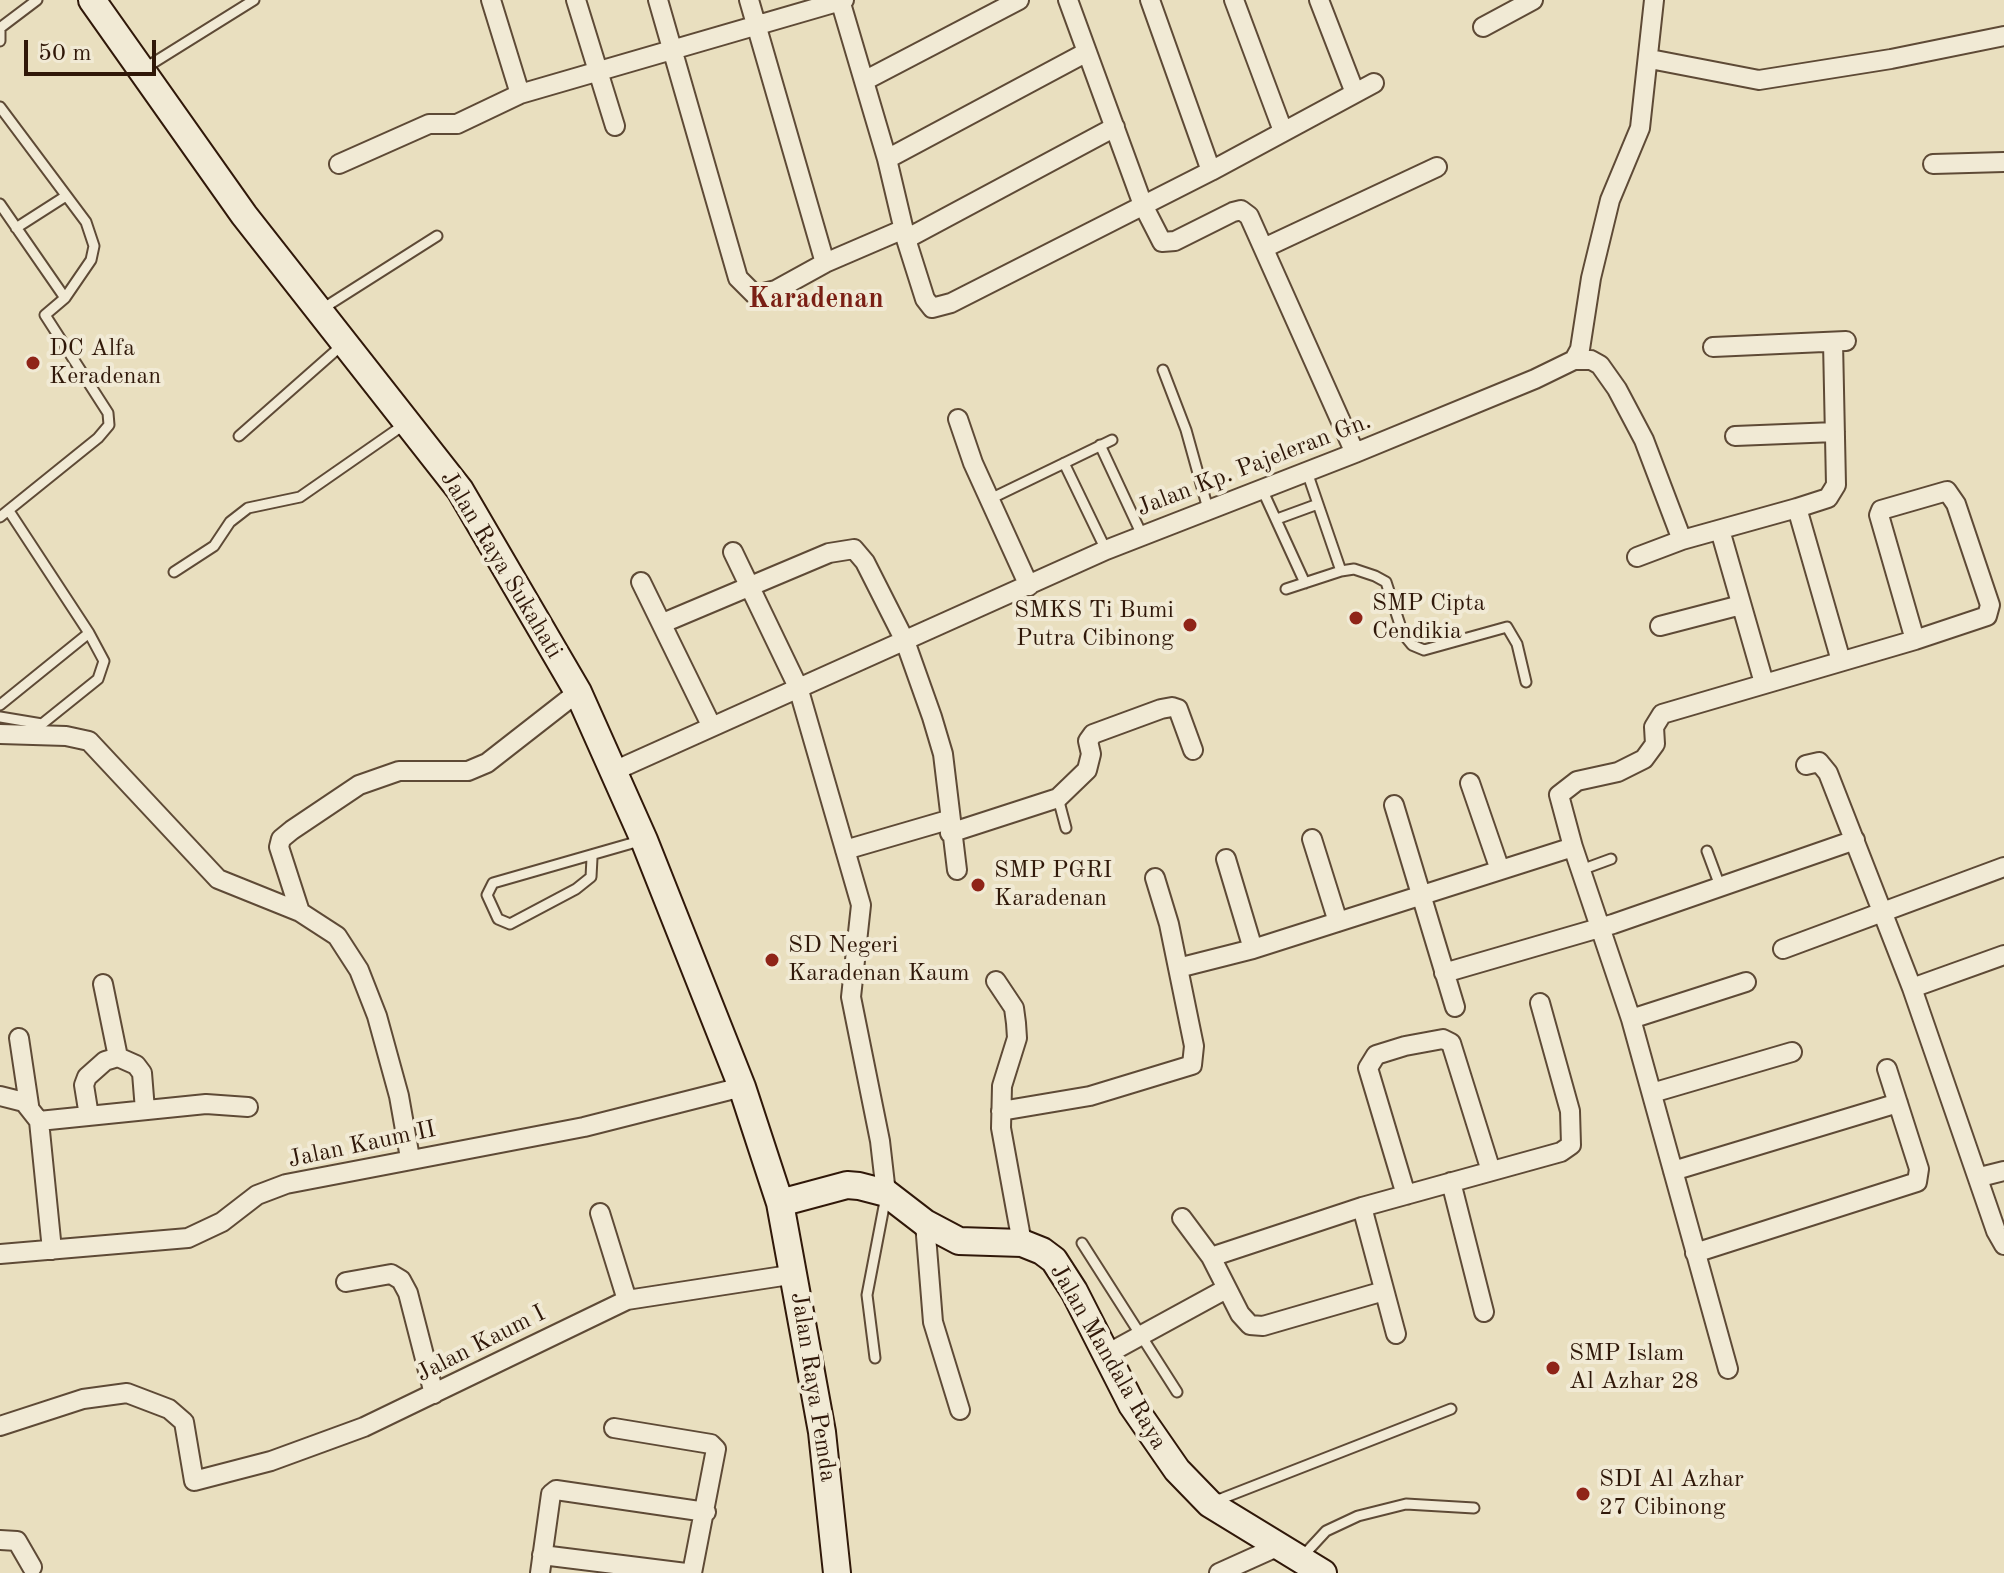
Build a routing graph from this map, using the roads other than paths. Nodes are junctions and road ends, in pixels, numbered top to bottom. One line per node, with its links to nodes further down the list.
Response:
1 (37, 0): 18 (lane)
2 (92, 0): 25 (main road, Jalan Raya Sukahati)
3 (254, 0): 25 (lane)
4 (491, 0): 29 (street)
5 (576, 0): 24 (street)
6 (658, 0): 21 (street)
7 (749, 0): 16 (street)
8 (842, 0): 16 (street); 26 (street)
9 (1019, 0): 26 (street)
10 (1068, 0): 22 (street)
11 (1150, 0): 39 (street)
12 (1234, 0): 33 (street)
13 (1319, 0): 28 (street)
14 (1533, 0): 17 (street)
15 (1654, 0): 23 (street)
16 (756, 23): 21 (street); 47 (street)
17 (1483, 27)
18 (0, 29): 20 (lane)
19 (2004, 36): 23 (street)
20 (0, 41)
21 (673, 48): 24 (street); 47 (street)
22 (1087, 52): 32 (street); 34 (street)
23 (1650, 59): 52 (street)
24 (596, 69): 29 (street); 31 (street)
25 (142, 70): 49 (main road, Jalan Raya Sukahati)
26 (864, 81): 34 (street)
27 (1374, 83): 28 (street)
28 (1355, 93): 33 (street)
29 (520, 94): 36 (street)
30 (0, 107): 40 (lane)
31 (615, 126)
32 (1115, 127): 42 (street); 44 (street)
33 (1283, 131): 39 (street)
34 (887, 159): 44 (street)
35 (2004, 162): 37 (street)
36 (339, 164)
37 (1933, 164)
38 (1437, 167): 46 (street)
39 (1211, 171): 42 (street)
40 (66, 196): 43 (lane); 48 (lane)
41 (0, 204): 43 (lane)
42 (1143, 205): 44 (street); 46 (street)
43 (16, 228): 48 (lane)
44 (905, 234): 47 (street)
45 (437, 236): 49 (lane)
46 (1264, 248): 61 (street)
47 (825, 263)
48 (65, 298): 69 (lane)
49 (318, 311): 50 (main road, Jalan Raya Sukahati)
50 (343, 344): 55 (main road, Jalan Raya Sukahati); 57 (lane)
51 (1713, 347): 56 (street)
52 (1574, 360): 61 (street, Jalan Kp. Pajeleran Gn.); 73 (street)
53 (1163, 370): 68 (lane)
54 (958, 419): 65 (street)
55 (408, 422): 78 (lane); 94 (main road, Jalan Raya Sukahati)
56 (1835, 432): 58 (street); 67 (street)
57 (239, 436)
58 (1735, 436)
59 (1112, 440): 60 (lane)
60 (1100, 445): 62 (lane); 72 (lane)
61 (1355, 453): 63 (street, Jalan Kp. Pajeleran Gn.)
62 (1064, 463): 65 (lane); 74 (lane)
63 (1307, 471): 64 (street, Jalan Kp. Pajeleran Gn.); 66 (lane)
64 (1261, 487): 68 (street, Jalan Kp. Pajeleran Gn.); 70 (lane)
65 (988, 500): 81 (street)
66 (1318, 504): 70 (lane); 77 (lane)
67 (1797, 508): 71 (street); 90 (street)
68 (1208, 509): 72 (street, Jalan Kp. Pajeleran Gn.)
69 (4, 514): 87 (lane)
70 (1277, 519): 80 (lane)
71 (1720, 530): 73 (street); 84 (street)
72 (1142, 535): 74 (street, Jalan Kp. Pajeleran Gn.)
73 (1682, 540): 76 (street)
74 (1106, 550): 81 (street, Jalan Kp. Pajeleran Gn.)
75 (733, 552): 82 (street)
76 (1637, 557)
77 (1341, 571): 80 (lane); 91 (lane)
78 (174, 572)
79 (641, 582): 85 (street)
80 (1305, 583): 83 (lane)
81 (1029, 586): 89 (street, Jalan Kp. Pajeleran Gn.)
82 (752, 587): 85 (street); 89 (street); 93 (street)
83 (1286, 589)
84 (1741, 605): 86 (street); 92 (street)
85 (663, 623): 97 (street)
86 (1660, 626)
87 (89, 633): 95 (lane); 96 (lane)
88 (1915, 640): 88 (street); 90 (street)
89 (905, 641): 93 (street, Jalan Kp. Pajeleran Gn.); 105 (street)
90 (1841, 661): 92 (street)
91 (1526, 682)
92 (1764, 683): 110 (street)
93 (798, 687): 97 (street, Jalan Kp. Pajeleran Gn.); 111 (street)
94 (578, 692): 101 (main road, Jalan Raya Sukahati); 123 (street)
95 (0, 705)
96 (0, 717)
97 (711, 725): 101 (street, Jalan Kp. Pajeleran Gn.)
98 (0, 734): 123 (street)
99 (1193, 750): 103 (street)
100 (1806, 765): 109 (street)
101 (614, 771): 108 (main road, Jalan Raya Sukahati)
102 (1470, 783): 118 (street)
103 (1058, 798): 105 (street); 106 (lane)
104 (1394, 805): 122 (street)
105 (949, 826): 111 (street); 117 (street)
106 (1066, 828)
107 (1312, 839): 125 (street)
108 (644, 840): 113 (lane); 143 (main road, Jalan Raya Sukahati)
109 (1855, 840): 121 (street); 124 (street)
110 (1573, 847): 118 (street); 119 (street)
111 (845, 850): 158 (street)
112 (1707, 851): 121 (lane)
113 (592, 858): 113 (lane)
114 (1226, 859): 127 (street)
115 (1611, 859): 119 (lane)
116 (2004, 867): 124 (street)
117 (957, 870)
118 (1500, 870): 122 (street)
119 (1581, 870): 126 (street)
120 (1155, 878): 130 (street)
121 (1720, 886): 126 (street)
122 (1421, 894): 125 (street); 131 (street)
123 (300, 912): 152 (street)
124 (1880, 913): 128 (street); 135 (street)
125 (1338, 922): 127 (street)
126 (1600, 926): 131 (street); 138 (street)
127 (1253, 949): 130 (street)
128 (1783, 949)
129 (2004, 955): 135 (street)
130 (1178, 968): 149 (street)
131 (1444, 973): 137 (street)
132 (996, 981): 149 (street)
133 (1746, 982): 138 (street)
134 (103, 984): 141 (street)
135 (1912, 988): 156 (street)
136 (1540, 1003): 153 (street)
137 (1455, 1007)
138 (1631, 1019): 144 (street)
139 (19, 1038): 150 (street)
140 (1792, 1052): 144 (street)
141 (118, 1057): 148 (street); 151 (street)
142 (1887, 1069): 146 (street)
143 (742, 1087): 152 (street, Jalan Kaum II); 160 (main road, Jalan Raya Sukahati)
144 (1652, 1093): 154 (street)
145 (0, 1096): 150 (street)
146 (1898, 1103): 154 (street); 169 (street)
147 (248, 1107): 148 (street)
148 (145, 1110): 151 (street)
149 (1001, 1111): 165 (street)
150 (34, 1113): 151 (street); 168 (street)
151 (89, 1116)
152 (410, 1158): 168 (street, Jalan Kaum II)
153 (1491, 1171): 157 (street); 159 (street)
154 (1673, 1171): 169 (street)
155 (2004, 1171): 156 (street)
156 (1980, 1177): 167 (street)
157 (1451, 1182): 159 (street); 177 (street)
158 (886, 1193): 160 (main road, Jalan Mandala Raya); 164 (main road, Jalan Mandala Raya); 181 (lane)
159 (1406, 1195): 161 (street)
160 (780, 1203): 172 (main road, Jalan Raya Pemda)
161 (1362, 1207): 171 (street); 175 (street)
162 (600, 1213): 176 (street)
163 (1182, 1218): 171 (street)
164 (925, 1223): 165 (main road, Jalan Mandala Raya); 186 (street)
165 (1022, 1243): 180 (main road, Jalan Mandala Raya)
166 (1082, 1243): 179 (lane)
167 (2004, 1245)
168 (52, 1250): 170 (street, Jalan Kaum II)
169 (1695, 1253): 182 (street)
170 (0, 1254)
171 (1211, 1257): 174 (street)
172 (796, 1274): 176 (street, Jalan Kaum I); 198 (main road, Jalan Raya Pemda)
173 (346, 1282): 184 (street)
174 (1226, 1289): 175 (street); 179 (street)
175 (1384, 1291): 178 (street)
176 (627, 1300): 184 (street, Jalan Kaum I)
177 (1484, 1312)
178 (1396, 1334)
179 (1141, 1336): 180 (street); 183 (lane)
180 (1107, 1354): 189 (main road, Jalan Mandala Raya)
181 (875, 1358)
182 (1728, 1369)
183 (1177, 1392)
184 (434, 1394): 187 (street, Jalan Kaum I)
185 (1451, 1409): 189 (lane)
186 (960, 1410)
187 (0, 1426)
188 (614, 1428): 191 (street)
189 (1210, 1504): 193 (main road, Jalan Mandala Raya)
190 (1474, 1508): 193 (lane)
191 (706, 1512): 194 (street); 197 (street)
192 (0, 1540): 195 (street)
193 (1289, 1553): 199 (street); 200 (main road, Jalan Mandala Raya)
194 (541, 1564): 196 (street)
195 (32, 1567)
196 (686, 1573)
197 (692, 1573)
198 (837, 1573)
199 (1219, 1573)
200 (1323, 1573)

